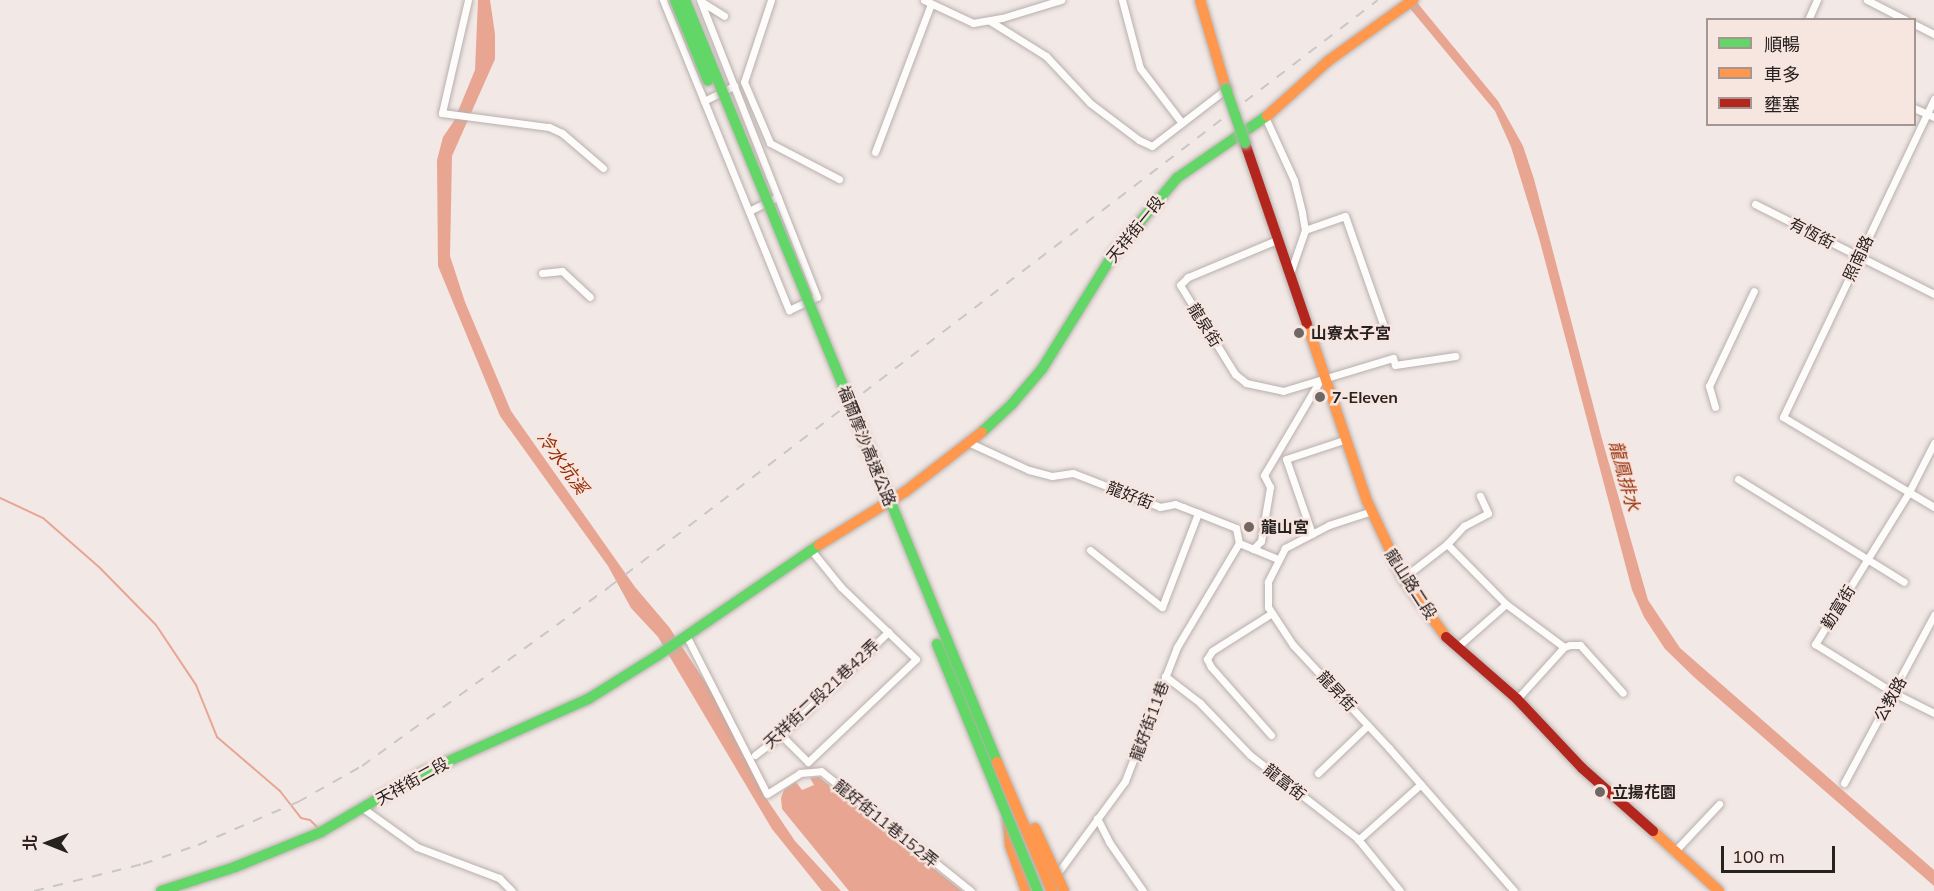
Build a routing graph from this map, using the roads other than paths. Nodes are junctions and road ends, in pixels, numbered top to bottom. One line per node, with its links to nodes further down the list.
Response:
1 (468, 0): 30 (street)
2 (663, 0): 24 (street)
3 (675, 0): 88 (main road, 福爾摩沙高速公路, bridge)
4 (685, 0): 71 (main road, 福爾摩沙高速公路, bridge)
5 (700, 0): 15 (street); 21 (street)
6 (771, 0): 31 (street)
7 (924, 0): 14 (street)
8 (1061, 0): 18 (street)
9 (1122, 0): 28 (street)
10 (1200, 0): 22 (main road, 龍山路二段)
11 (1817, 0): 16 (street)
12 (1867, 0): 17 (street)
13 (1409, 3): 27 (main road, 天祥街一段)
14 (931, 4): 18 (street); 29 (street)
15 (724, 16)
16 (1809, 18)
17 (1902, 18)
18 (990, 21): 28 (street)
19 (1916, 25): 20 (street)
20 (1934, 34)
21 (734, 86): 24 (street); 32 (street)
22 (1226, 89): 28 (street); 36 (main road, 龍山路二段, bridge)
23 (1934, 99): 26 (street, 照南路)
24 (704, 101): 34 (street)
25 (1916, 109): 26 (street)
26 (1930, 116): 37 (street, 照南路)
27 (1265, 117): 35 (street); 48 (main road, 天祥街一段)
28 (1182, 123)
29 (875, 152)
30 (603, 168)
31 (839, 178)
32 (778, 197): 34 (street); 34 (street)
33 (1755, 204): 37 (street, 有恆街)
34 (749, 211)
35 (1305, 230): 38 (street); 43 (street)
36 (1279, 239): 38 (main road, 龍山路二段); 45 (street, 龍泉街)
37 (1859, 256): 41 (street, 有恆街); 51 (street, 照南路)
38 (1291, 271): 45 (main road, 龍山路二段)
39 (542, 273): 42 (street)
40 (1754, 291): 46 (street)
41 (1934, 294)
42 (590, 297)
43 (1384, 327)
44 (1455, 356): 45 (street)
45 (1324, 381): 47 (main road, 龍山路二段); 59 (street)
46 (1715, 407)
47 (1347, 439): 54 (main road, 龍山路二段); 56 (street)
48 (970, 443): 55 (street, 龍好街); 60 (main road, 天祥街一段)
49 (1934, 443): 51 (street, 勤富街)
50 (1738, 479): 63 (street)
51 (1909, 492): 53 (street); 63 (street, 勤富街)
52 (1479, 496): 58 (street)
53 (1934, 507)
54 (1372, 511): 56 (street, 龍昇街); 64 (main road, 龍山路二段)
55 (1198, 513): 57 (street, 龍好街); 61 (street)
56 (1312, 534): 62 (street, 龍昇街)
57 (1239, 543): 59 (street, 龍好街); 74 (street, 龍好街11巷)
58 (1447, 544): 64 (street); 66 (street)
59 (1253, 549): 62 (street, 龍好街)
60 (811, 550): 69 (street); 70 (main road)
61 (1090, 550)
62 (1278, 559): 67 (street, 龍昇街)
63 (1867, 559): 65 (street); 76 (street, 勤富街)
64 (1403, 578): 72 (main road, 龍山路二段)
65 (1904, 582)
66 (1506, 604): 72 (street); 73 (street)
67 (1272, 613): 79 (street, 龍昇街); 81 (street)
68 (1934, 615): 76 (street, 公教路)
69 (888, 632): 80 (street, 天祥街二段21巷42弄); 80 (street)
70 (683, 637): 87 (main road, 天祥街二段); 94 (street, 龍好街11巷152弄)
71 (949, 647): 98 (main road, 福爾摩沙高速公路, bridge); 99 (main road, bridge)
72 (1457, 647): 77 (main road, 龍山路二段)
73 (1564, 647): 75 (street); 77 (street)
74 (1165, 676): 89 (street, 龍好街11巷); 90 (street, 龍富街)
75 (1623, 693)
76 (1894, 693): 78 (street); 84 (street, 公教路)
77 (1517, 699): 91 (main road, 龍山路二段)
78 (1934, 713)
79 (1368, 725): 83 (street); 85 (street, 龍昇街)
80 (781, 735): 82 (street, 天祥街二段21巷42弄)
81 (1270, 735)
82 (754, 755)
83 (1318, 773)
84 (1844, 783)
85 (1420, 784): 90 (street); 102 (street, 龍昇街)
86 (1719, 804): 91 (street)
87 (364, 809): 92 (main road, 天祥街二段); 93 (street)
88 (1008, 818): 95 (main road); 96 (main road, 福爾摩沙高速公路, bridge)
89 (1097, 818): 97 (street, 龍好街11巷); 100 (street)
90 (1358, 840): 101 (street, 龍富街)
91 (1674, 852): 103 (main road, 龍山路二段)
92 (161, 891)
93 (512, 891)
94 (971, 891)
95 (1026, 891)
96 (1038, 891)
97 (1045, 891)
98 (1052, 891)
99 (1064, 891)
100 (1143, 891)
101 (1400, 891)
102 (1514, 891)
103 (1719, 891)

